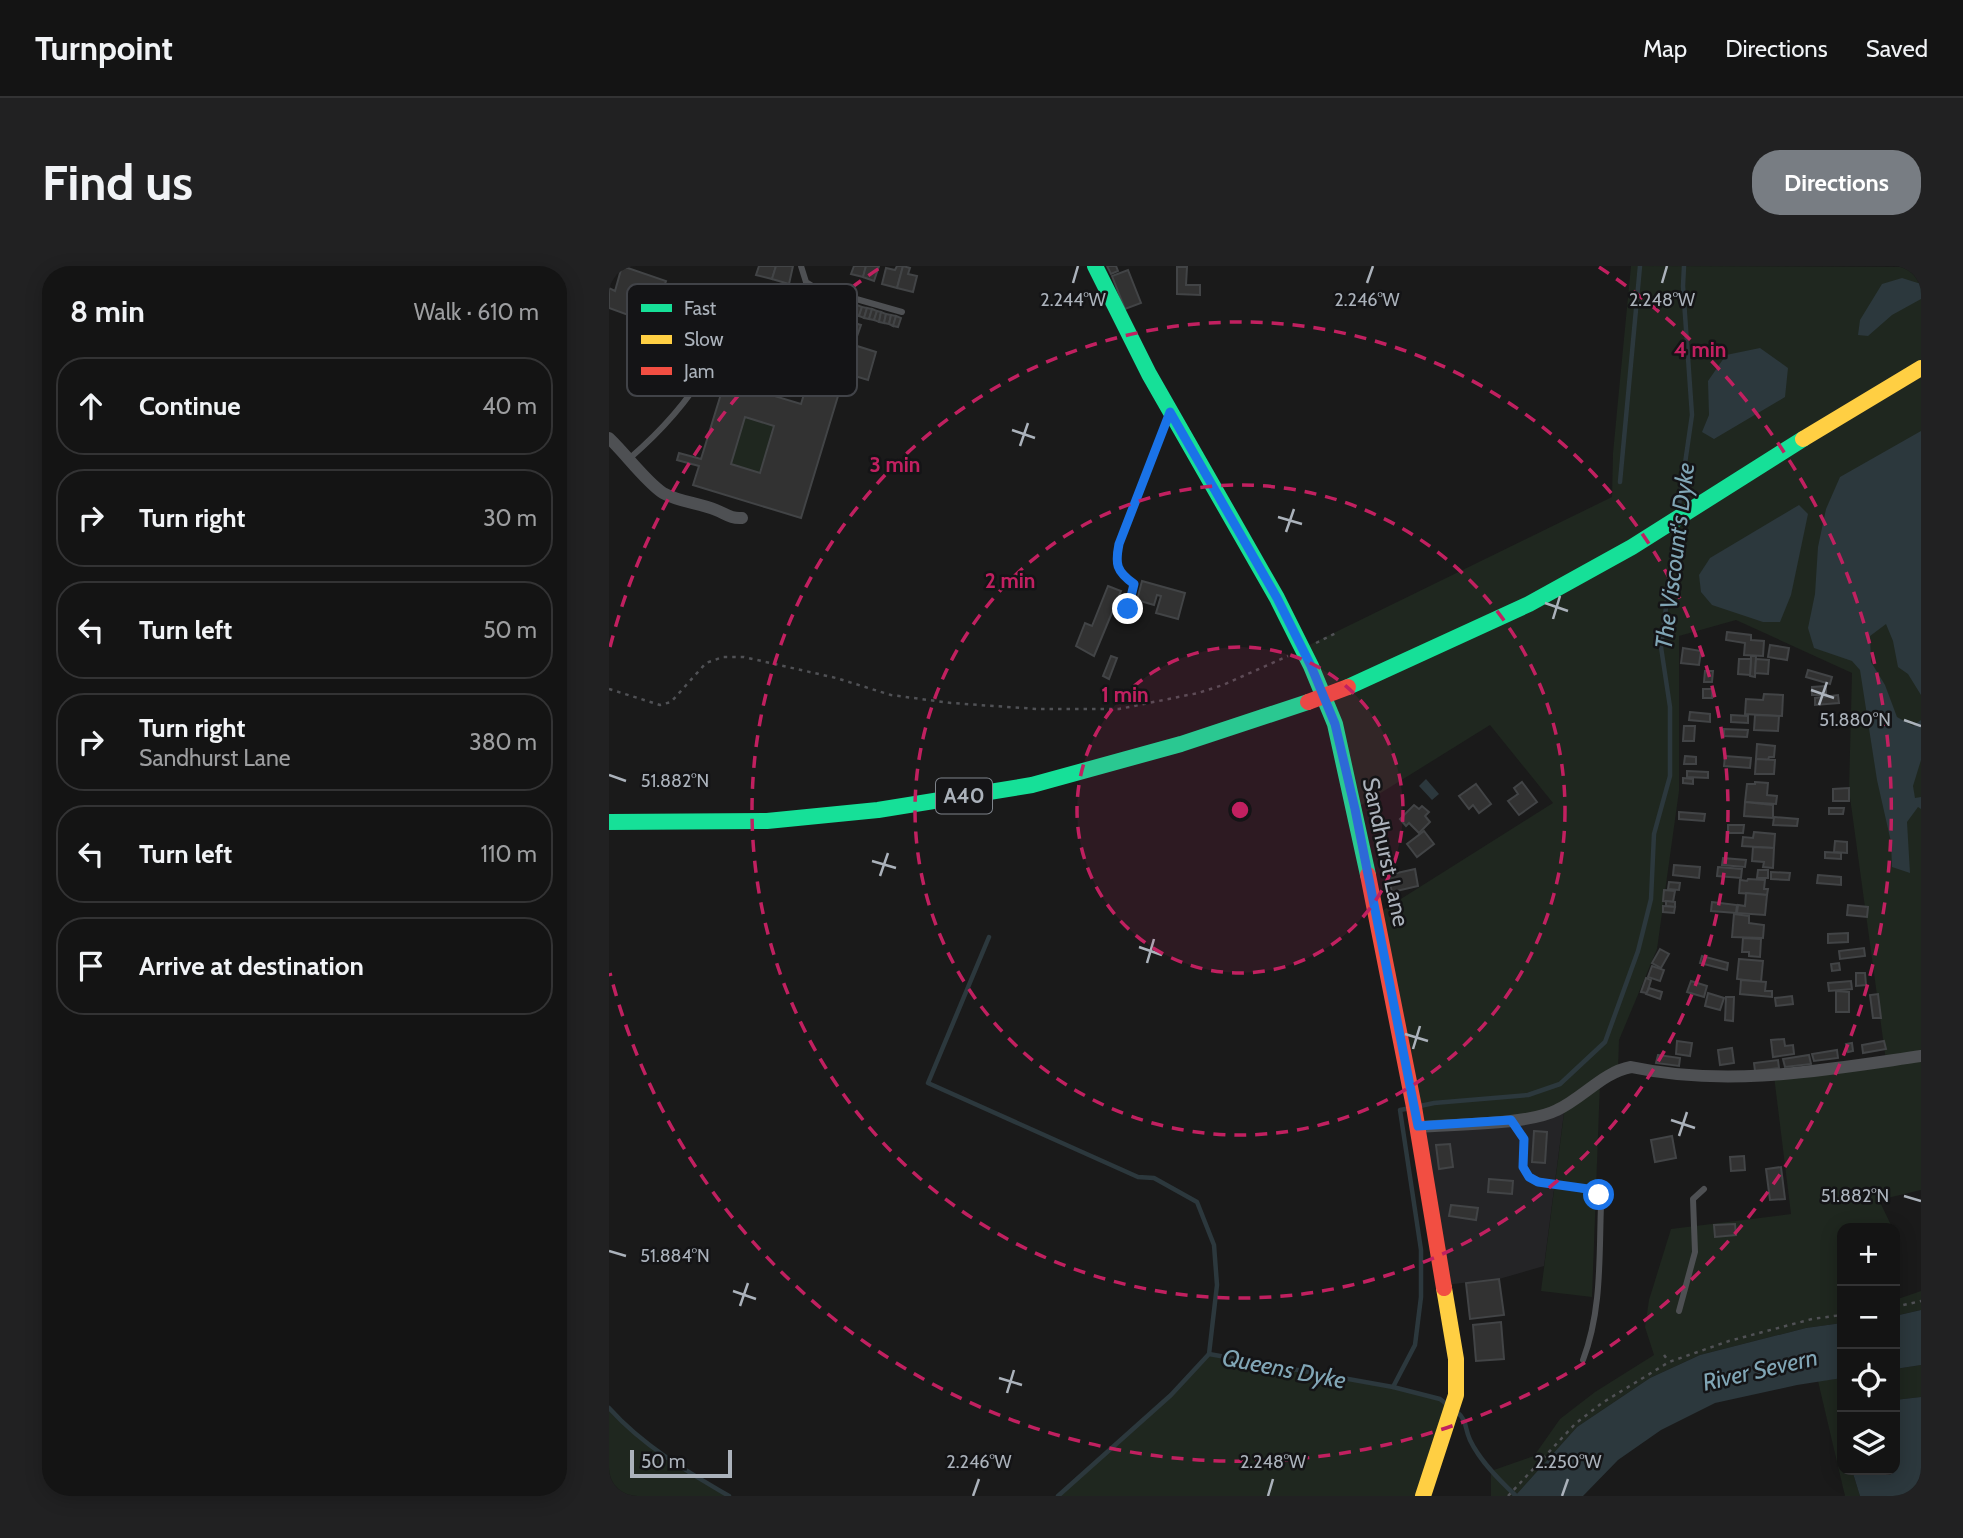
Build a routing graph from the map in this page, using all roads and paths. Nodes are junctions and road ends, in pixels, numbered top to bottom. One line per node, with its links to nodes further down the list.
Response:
1 (801, 266): 3 (lane)
2 (1095, 266): 8 (main road, Sandhurst Lane)
3 (809, 284)
4 (857, 300): 5 (lane)
5 (902, 312)
6 (1921, 368): 17 (main road, A40, bridge)
7 (688, 396): 10 (lane)
8 (1170, 412): 12 (lane); 15 (main road, Sandhurst Lane)
9 (609, 438): 10 (street)
10 (630, 458): 11 (street)
11 (741, 518)
12 (1128, 609)
13 (1338, 632): 14 (path)
14 (1321, 640)
15 (1301, 649): 16 (path); 20 (main road, Sandhurst Lane)
16 (609, 689)
17 (609, 822)
18 (1921, 1056): 19 (street)
19 (1511, 1120): 20 (street); 27 (lane)
20 (1418, 1126): 30 (main road, Sandhurst Lane)
21 (1704, 1189): 24 (lane)
22 (1921, 1301): 23 (path)
23 (1900, 1306)
24 (1679, 1311)
25 (1837, 1316): 28 (path)
26 (1664, 1355): 28 (path)
27 (1583, 1360)
28 (1669, 1362): 29 (path)
29 (1509, 1495)
30 (1423, 1496)

